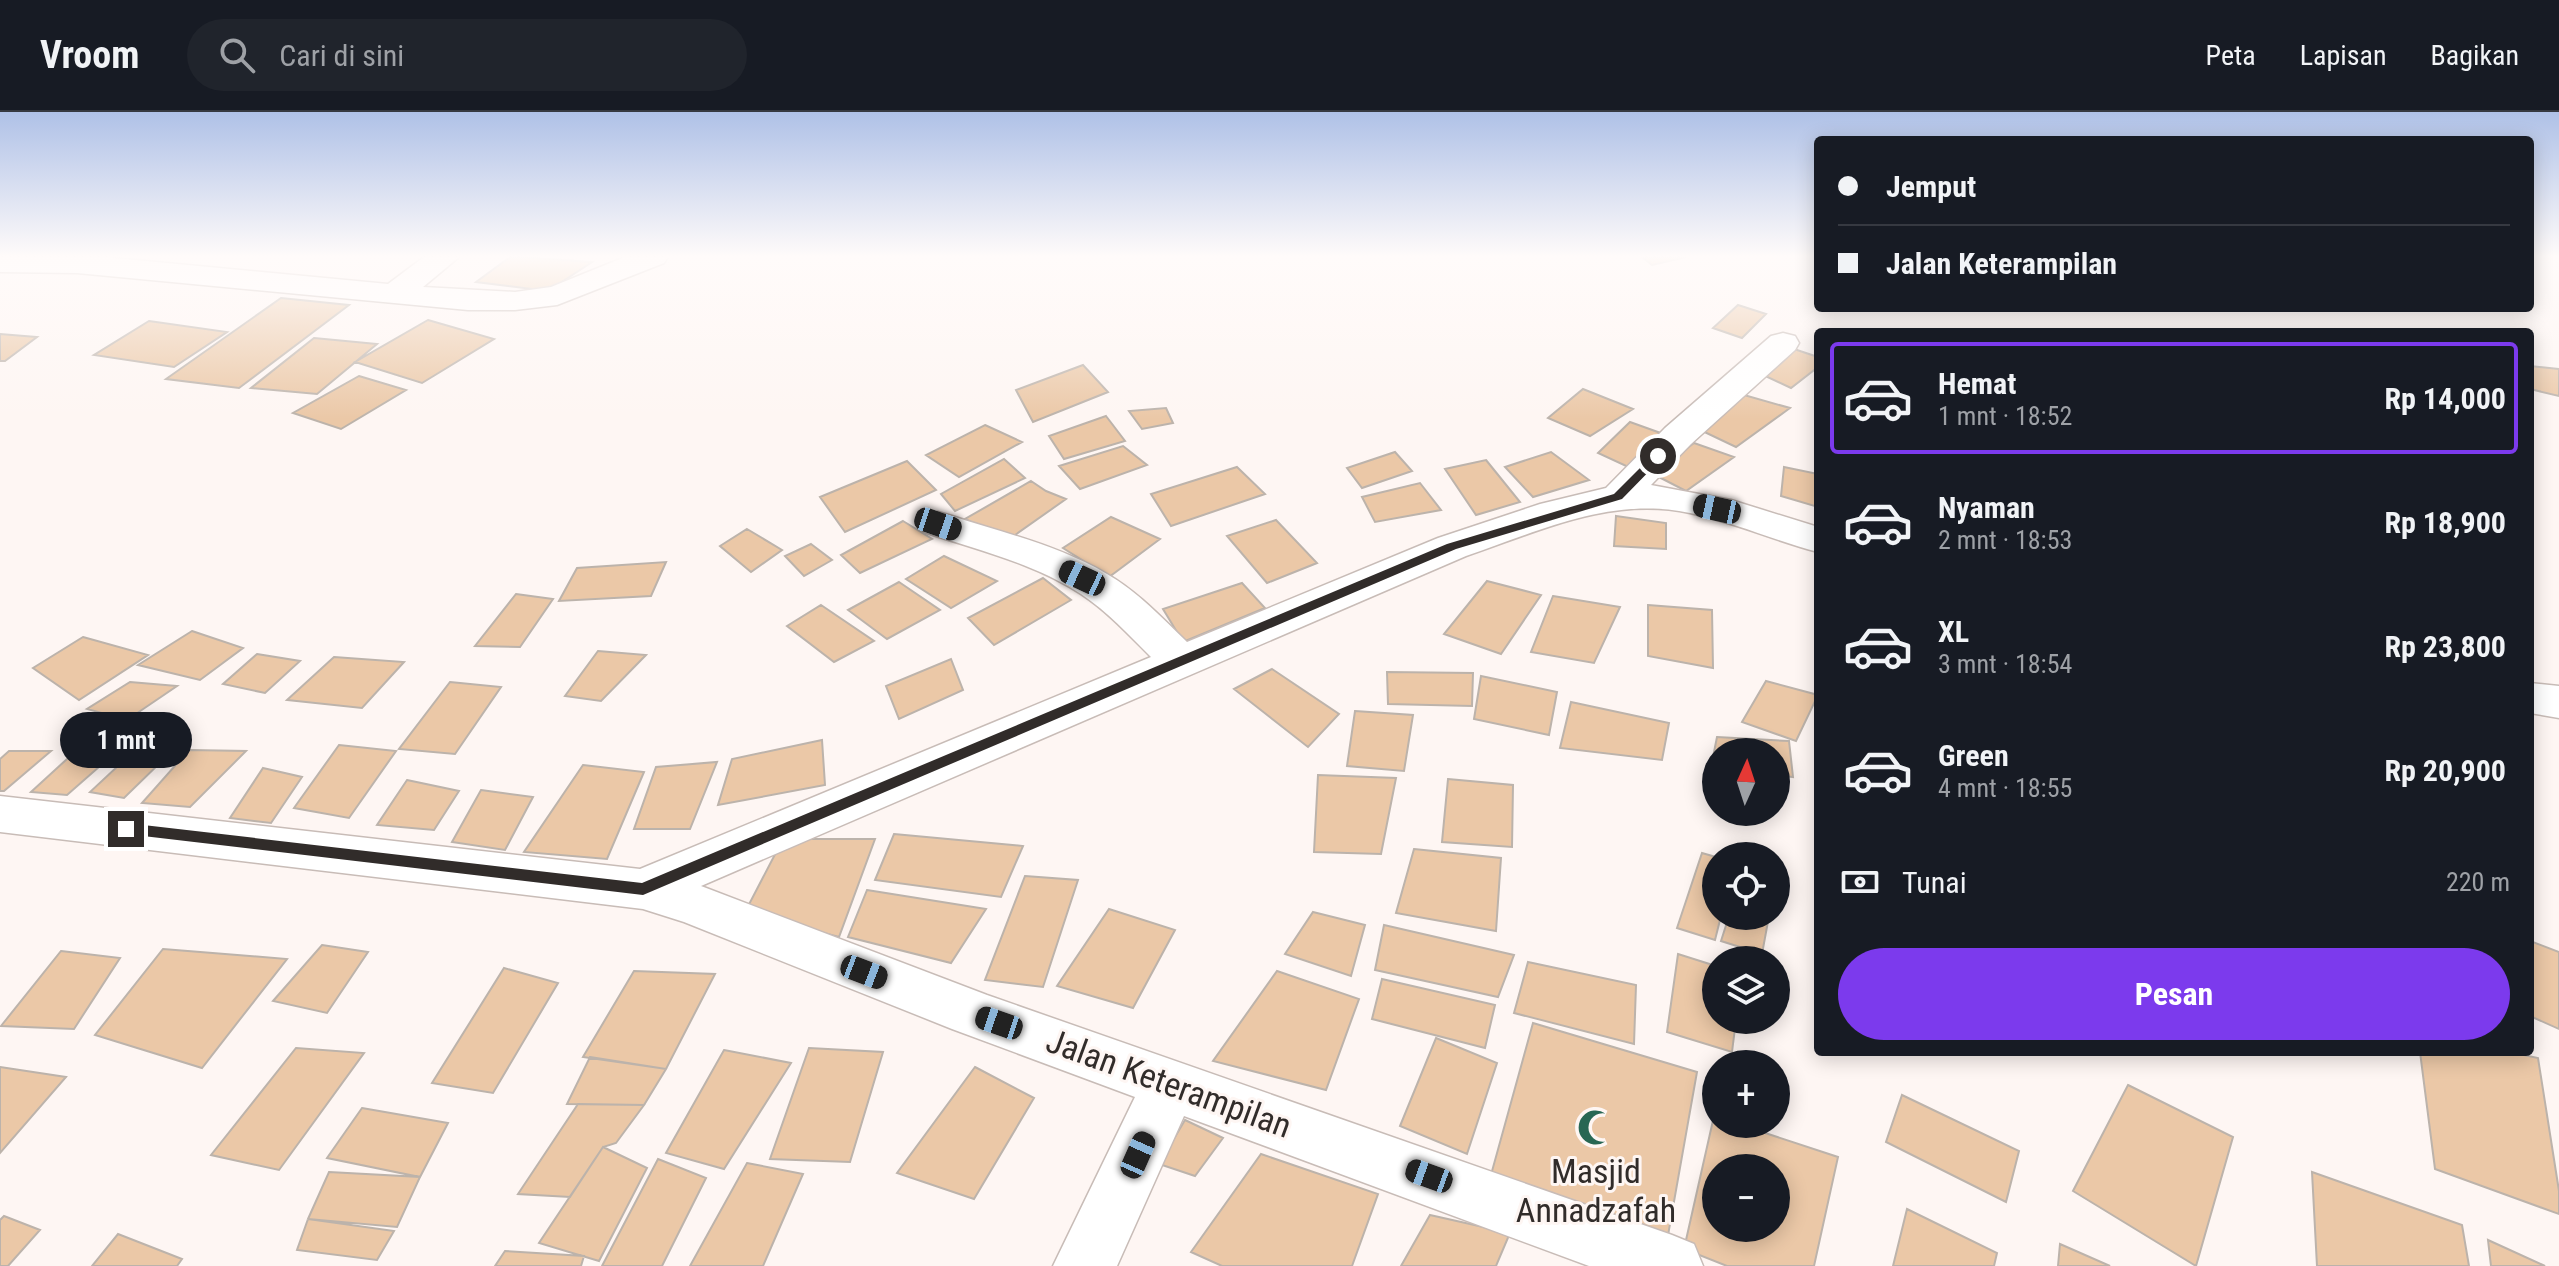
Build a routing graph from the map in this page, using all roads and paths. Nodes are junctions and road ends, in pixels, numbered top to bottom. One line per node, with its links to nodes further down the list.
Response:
1 (1783, 343): 2 (street)
2 (1618, 497): 4 (street); 5 (street)
3 (938, 524): 5 (street)
4 (1814, 539)
5 (1182, 662): 9 (street)
6 (2534, 699): 7 (street)
7 (2559, 702)
8 (0, 814): 9 (street, Jalan Keterampilan)
9 (643, 889): 10 (street, Jalan Keterampilan)
10 (1170, 1083): 11 (street); 12 (street, Jalan Keterampilan)
11 (1084, 1266)
12 (1672, 1266)

